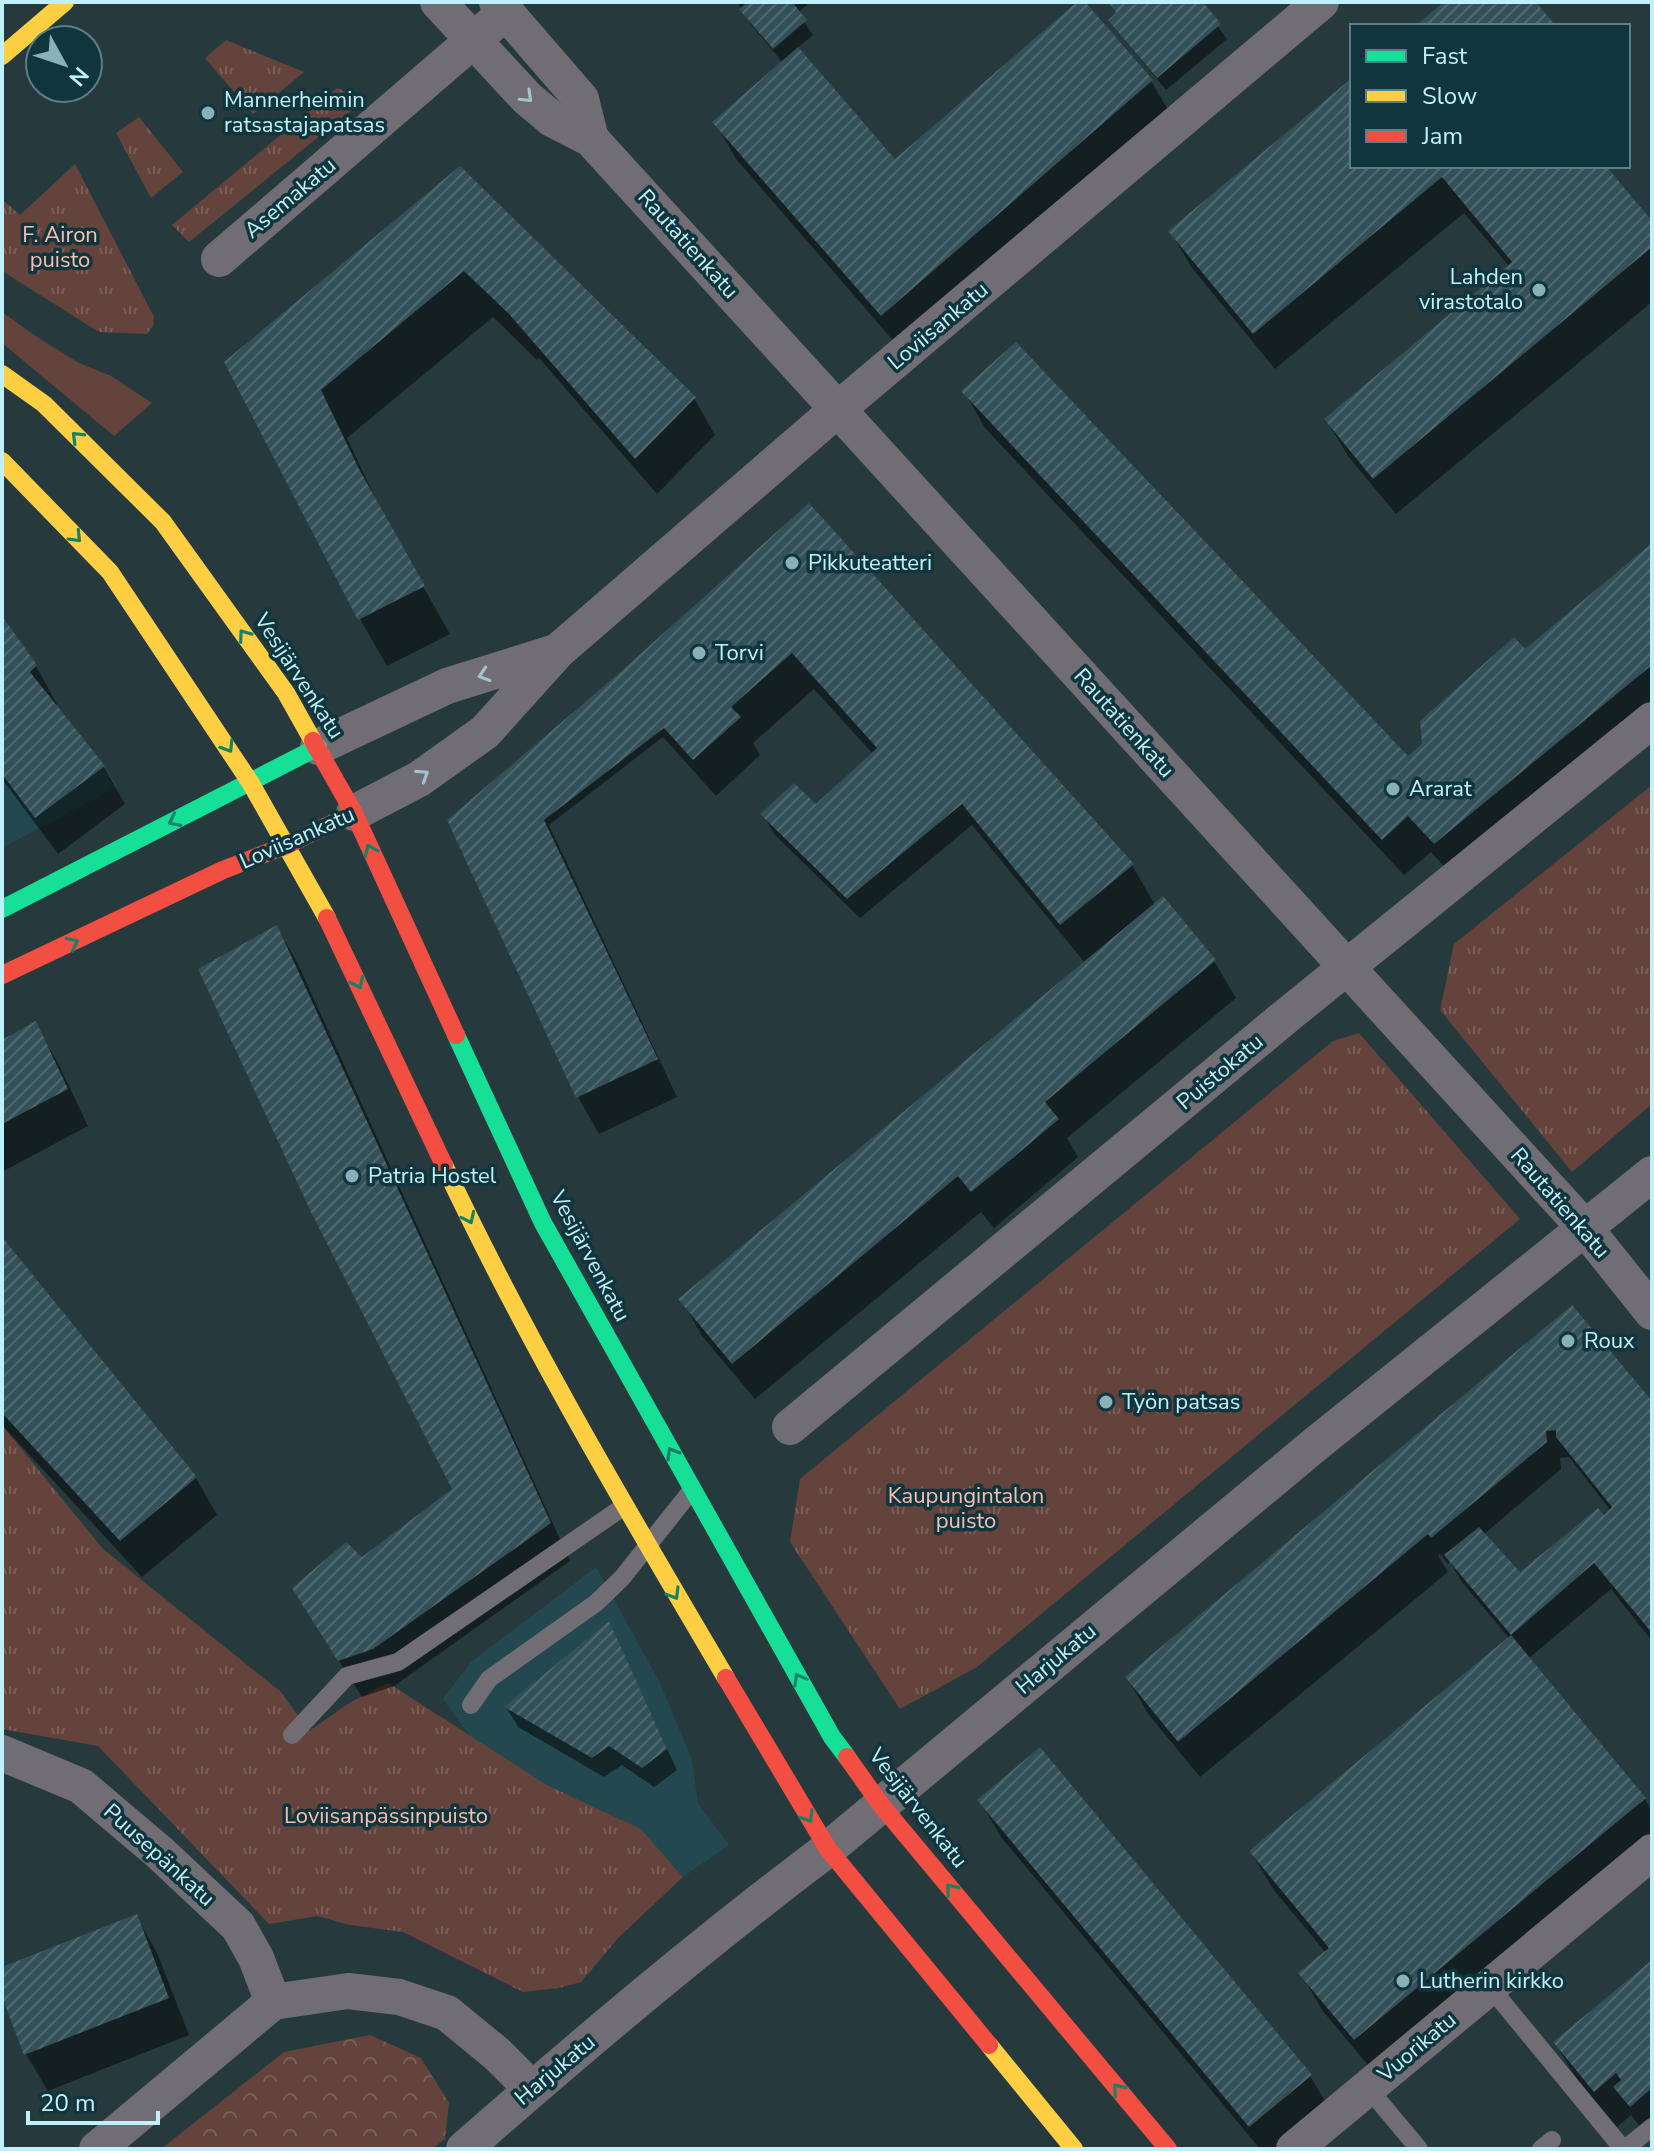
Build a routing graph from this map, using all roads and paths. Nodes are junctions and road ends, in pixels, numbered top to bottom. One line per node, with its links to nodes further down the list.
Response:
1 (65, 2): 6 (main road)
2 (438, 2): 5 (street, Rautatienkatu)
3 (502, 7): 5 (street, Asemakatu); 7 (street, Rautatienkatu)
4 (1315, 7): 10 (street, Loviisankatu)
5 (476, 41): 7 (street, Rautatienkatu, one-way to 7); 8 (street, Asemakatu)
6 (2, 56)
7 (591, 139): 10 (street, Rautatienkatu)
8 (219, 259)
9 (2, 374): 14 (main road, Vesijärvenkatu, one-way to 9)
10 (838, 409): 12 (street, Loviisankatu); 19 (street, Rautatienkatu)
11 (2, 461): 15 (main road, one-way to 15)
12 (558, 651): 14 (street, Loviisankatu, one-way to 14); 16 (street, Loviisankatu, one-way to 12)
13 (1652, 720): 19 (street, Puistokatu)
14 (318, 747): 15 (main road, Loviisankatu); 16 (main road, Vesijärvenkatu)
15 (250, 782): 17 (main road); 18 (main road, Loviisankatu, one-way to 18)
16 (354, 813): 17 (main road, Loviisankatu); 25 (main road, Vesijärvenkatu, one-way to 16)
17 (287, 845): 20 (main road, Loviisankatu, one-way to 17); 26 (main road, one-way to 26)
18 (2, 909)
19 (1347, 967): 22 (street, Rautatienkatu); 24 (street, Puistokatu)
20 (2, 975)
21 (1652, 1174): 22 (street, Harjukatu)
22 (1584, 1227): 23 (street, Rautatienkatu); 31 (street, Harjukatu)
23 (1652, 1312)
24 (790, 1427)
25 (693, 1489): 27 (lane); 31 (main road, Vesijärvenkatu, one-way to 25)
26 (623, 1507): 27 (main road); 29 (lane)
27 (647, 1548): 28 (lane); 32 (main road, one-way to 32)
28 (471, 1705)
29 (292, 1735)
30 (2, 1753): 35 (street, Puusepänkatu)
31 (881, 1805): 32 (street, Harjukatu); 42 (main road, Vesijärvenkatu, one-way to 31)
32 (828, 1849): 37 (street, Harjukatu); 41 (main road)
33 (1652, 1852): 34 (street, Vuorikatu)
34 (1490, 1987): 36 (street, Vuorikatu); 45 (lane)
35 (273, 2002): 37 (street); 39 (street)
36 (1368, 2088): 43 (street, Vuorikatu); 44 (lane)
37 (532, 2089): 40 (street, Harjukatu)
38 (1652, 2127): 45 (lane)
39 (97, 2149)
40 (464, 2149)
41 (1074, 2149)
42 (1168, 2149)
43 (1294, 2149)
44 (1419, 2149)
45 (1624, 2149)

